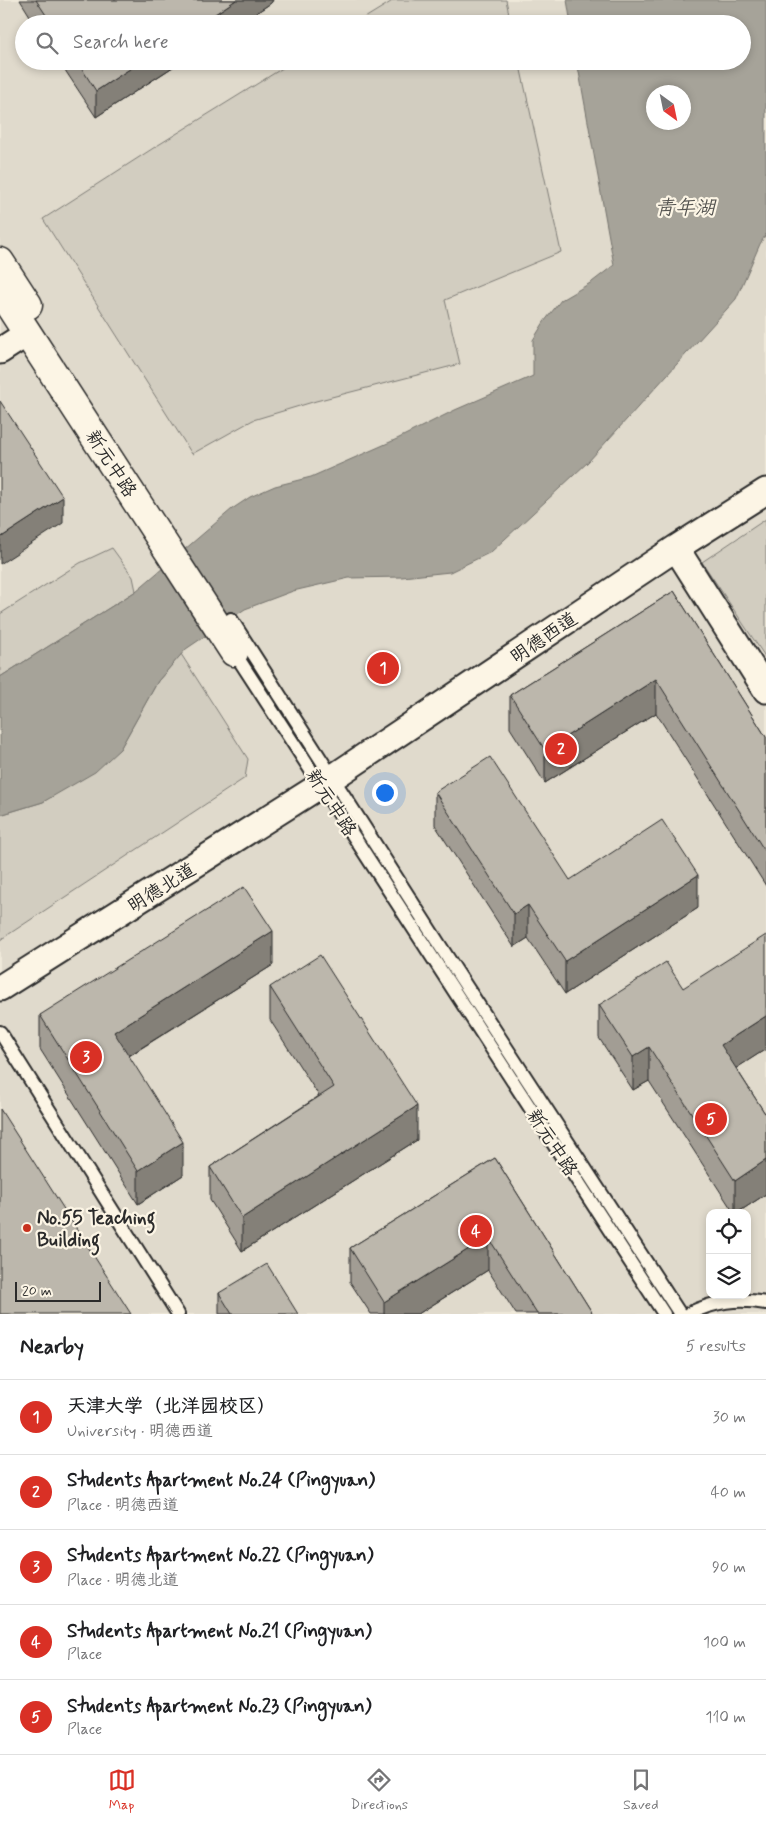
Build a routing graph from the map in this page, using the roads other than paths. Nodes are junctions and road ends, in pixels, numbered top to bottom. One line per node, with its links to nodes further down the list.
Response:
1 (0, 262): 7 (street, 新元中路)
2 (0, 291): 3 (street, 新元中路)
3 (28, 333): 4 (street); 8 (street, 新元中路)
4 (0, 351)
5 (766, 491): 6 (street, 明德西道)
6 (676, 548): 9 (street); 10 (street, 明德西道)
7 (231, 618): 10 (lane, 新元中路)
8 (234, 652): 10 (lane, 新元中路)
9 (766, 690)
10 (327, 782): 11 (street, 明德北道); 15 (lane, 新元中路); 16 (lane, 新元中路)
11 (0, 988)
12 (0, 1032): 14 (lane)
13 (766, 1304): 17 (lane)
14 (178, 1314)
15 (664, 1314)
16 (680, 1314)
17 (688, 1314)

